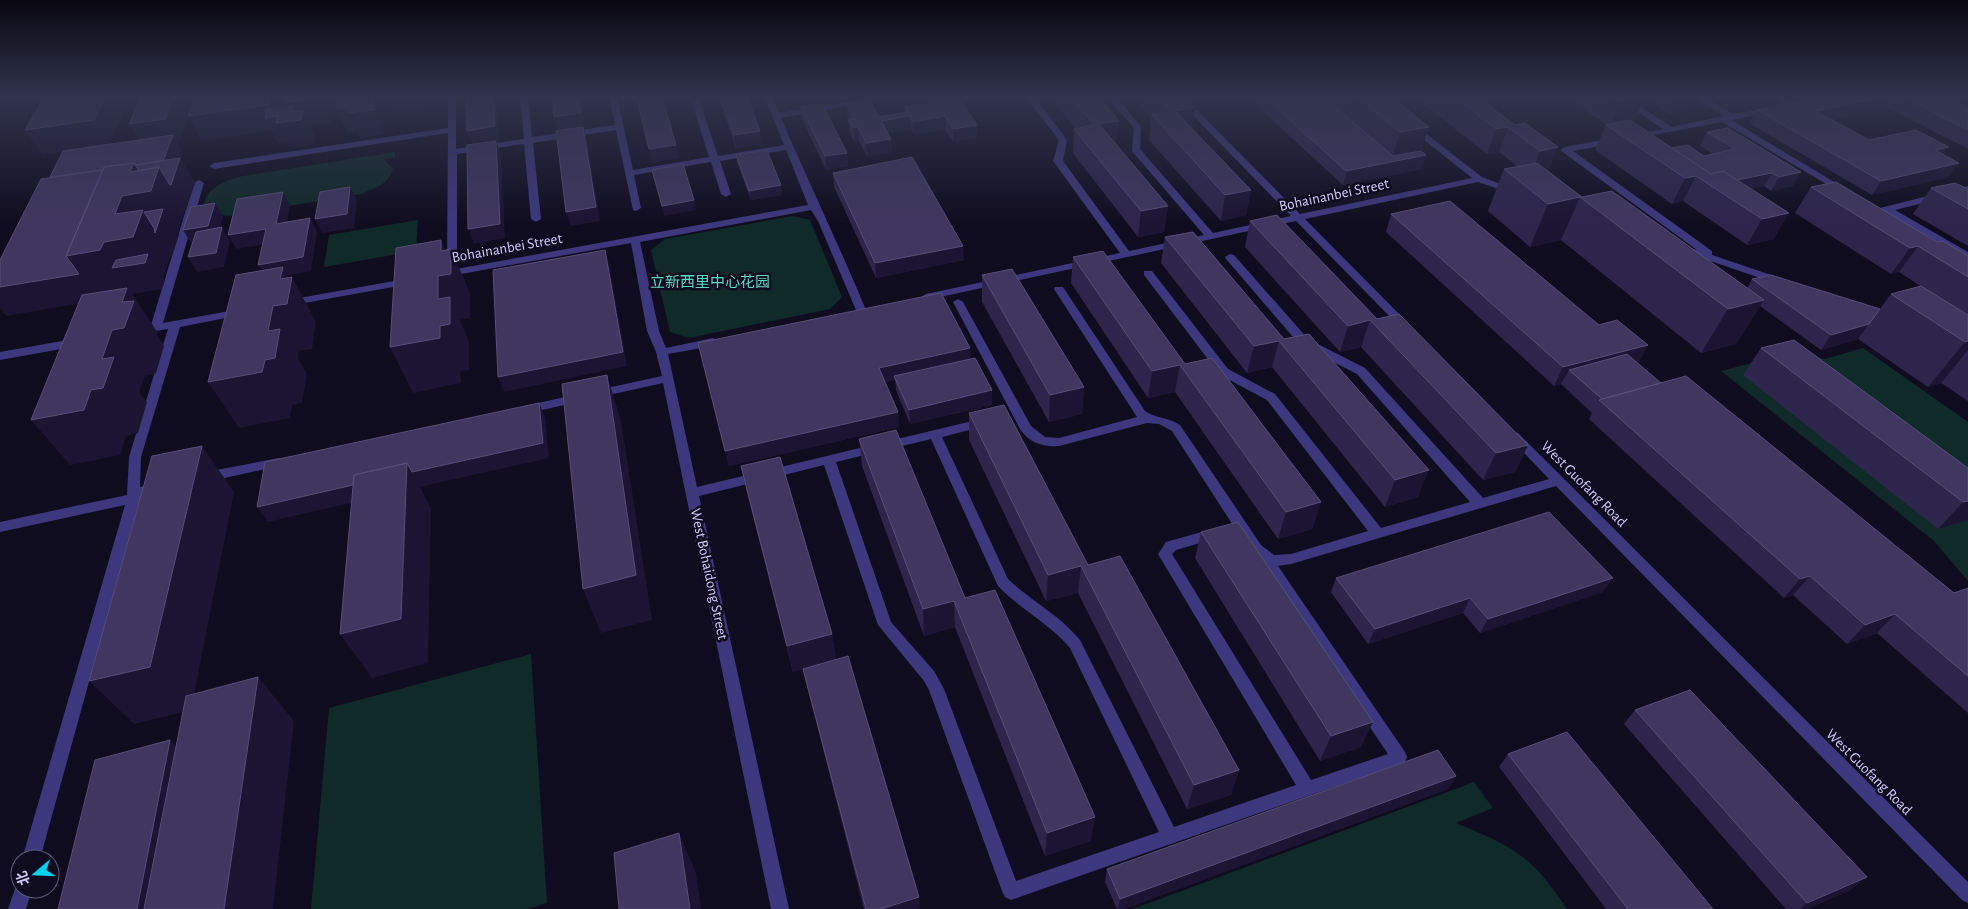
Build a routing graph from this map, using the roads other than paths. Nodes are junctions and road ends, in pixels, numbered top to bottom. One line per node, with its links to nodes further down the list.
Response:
1 (396, 138): 17 (street)
2 (452, 138): 15 (street)
3 (544, 138): 13 (street)
4 (622, 138): 18 (street)
5 (708, 138): 16 (street)
6 (786, 138): 14 (street)
7 (1062, 138): 34 (street)
8 (1137, 138): 31 (street)
9 (1220, 138): 30 (street)
10 (1427, 138): 19 (street)
11 (1626, 138): 37 (street)
12 (1760, 138): 28 (street)
13 (528, 141): 15 (street); 29 (street)
14 (789, 147): 16 (street); 26 (street)
15 (452, 152): 38 (street)
16 (715, 159): 18 (street); 22 (street)
17 (214, 166)
18 (629, 173): 27 (street)
19 (1479, 180): 24 (street); 30 (street, Bohainanbei Street)
20 (199, 183): 48 (street)
21 (1968, 189): 23 (street)
22 (726, 194)
23 (1948, 194): 25 (street); 28 (street)
24 (1524, 195)
25 (1961, 202)
26 (814, 207): 32 (street, Bohainanbei Street); 46 (street)
27 (636, 208)
28 (1887, 208): 35 (street)
29 (536, 218)
30 (1298, 218): 31 (street, Bohainanbei Street); 50 (street)
31 (1210, 236): 34 (street, Bohainanbei Street)
32 (635, 240): 38 (street, Bohainanbei Street); 53 (street, West Bohaidong Street)
33 (1675, 246): 37 (street)
34 (1126, 254): 42 (street, Bohainanbei Street)
35 (1968, 256)
36 (1230, 257): 68 (street)
37 (1719, 260): 40 (street)
38 (452, 273): 44 (street, Bohainanbei Street)
39 (1148, 273): 71 (street)
40 (1792, 285)
41 (1058, 288): 58 (street)
42 (918, 298)
43 (958, 302): 57 (street)
44 (278, 305)
45 (250, 310): 47 (street)
46 (861, 310)
47 (175, 324): 48 (street); 67 (street)
48 (156, 327): 49 (street)
49 (127, 333)
50 (1416, 337)
51 (728, 338): 53 (street)
52 (88, 340): 54 (street)
53 (662, 352): 55 (street, West Bohaidong Street)
54 (0, 356)
55 (668, 378): 56 (street); 66 (street, West Bohaidong Street)
56 (515, 412)
57 (1009, 416): 58 (street); 60 (street)
58 (1148, 419): 69 (street)
59 (1506, 428): 64 (street, West Guofang Road)
60 (935, 434): 62 (street); 74 (street)
61 (292, 459): 63 (street)
62 (828, 460): 66 (street); 74 (street)
63 (194, 480)
64 (1559, 481): 68 (street); 76 (street, West Guofang Road)
65 (165, 486): 67 (street)
66 (691, 493): 77 (street, West Bohaidong Street)
67 (132, 498): 70 (street); 75 (street)
68 (1480, 504): 71 (street)
69 (1243, 526): 72 (street); 73 (street)
70 (0, 527)
71 (1378, 534): 72 (street)
72 (1271, 561): 73 (street)
73 (1307, 788): 74 (street)
74 (1169, 835)
75 (34, 849)
76 (1968, 894)
77 (780, 909)

